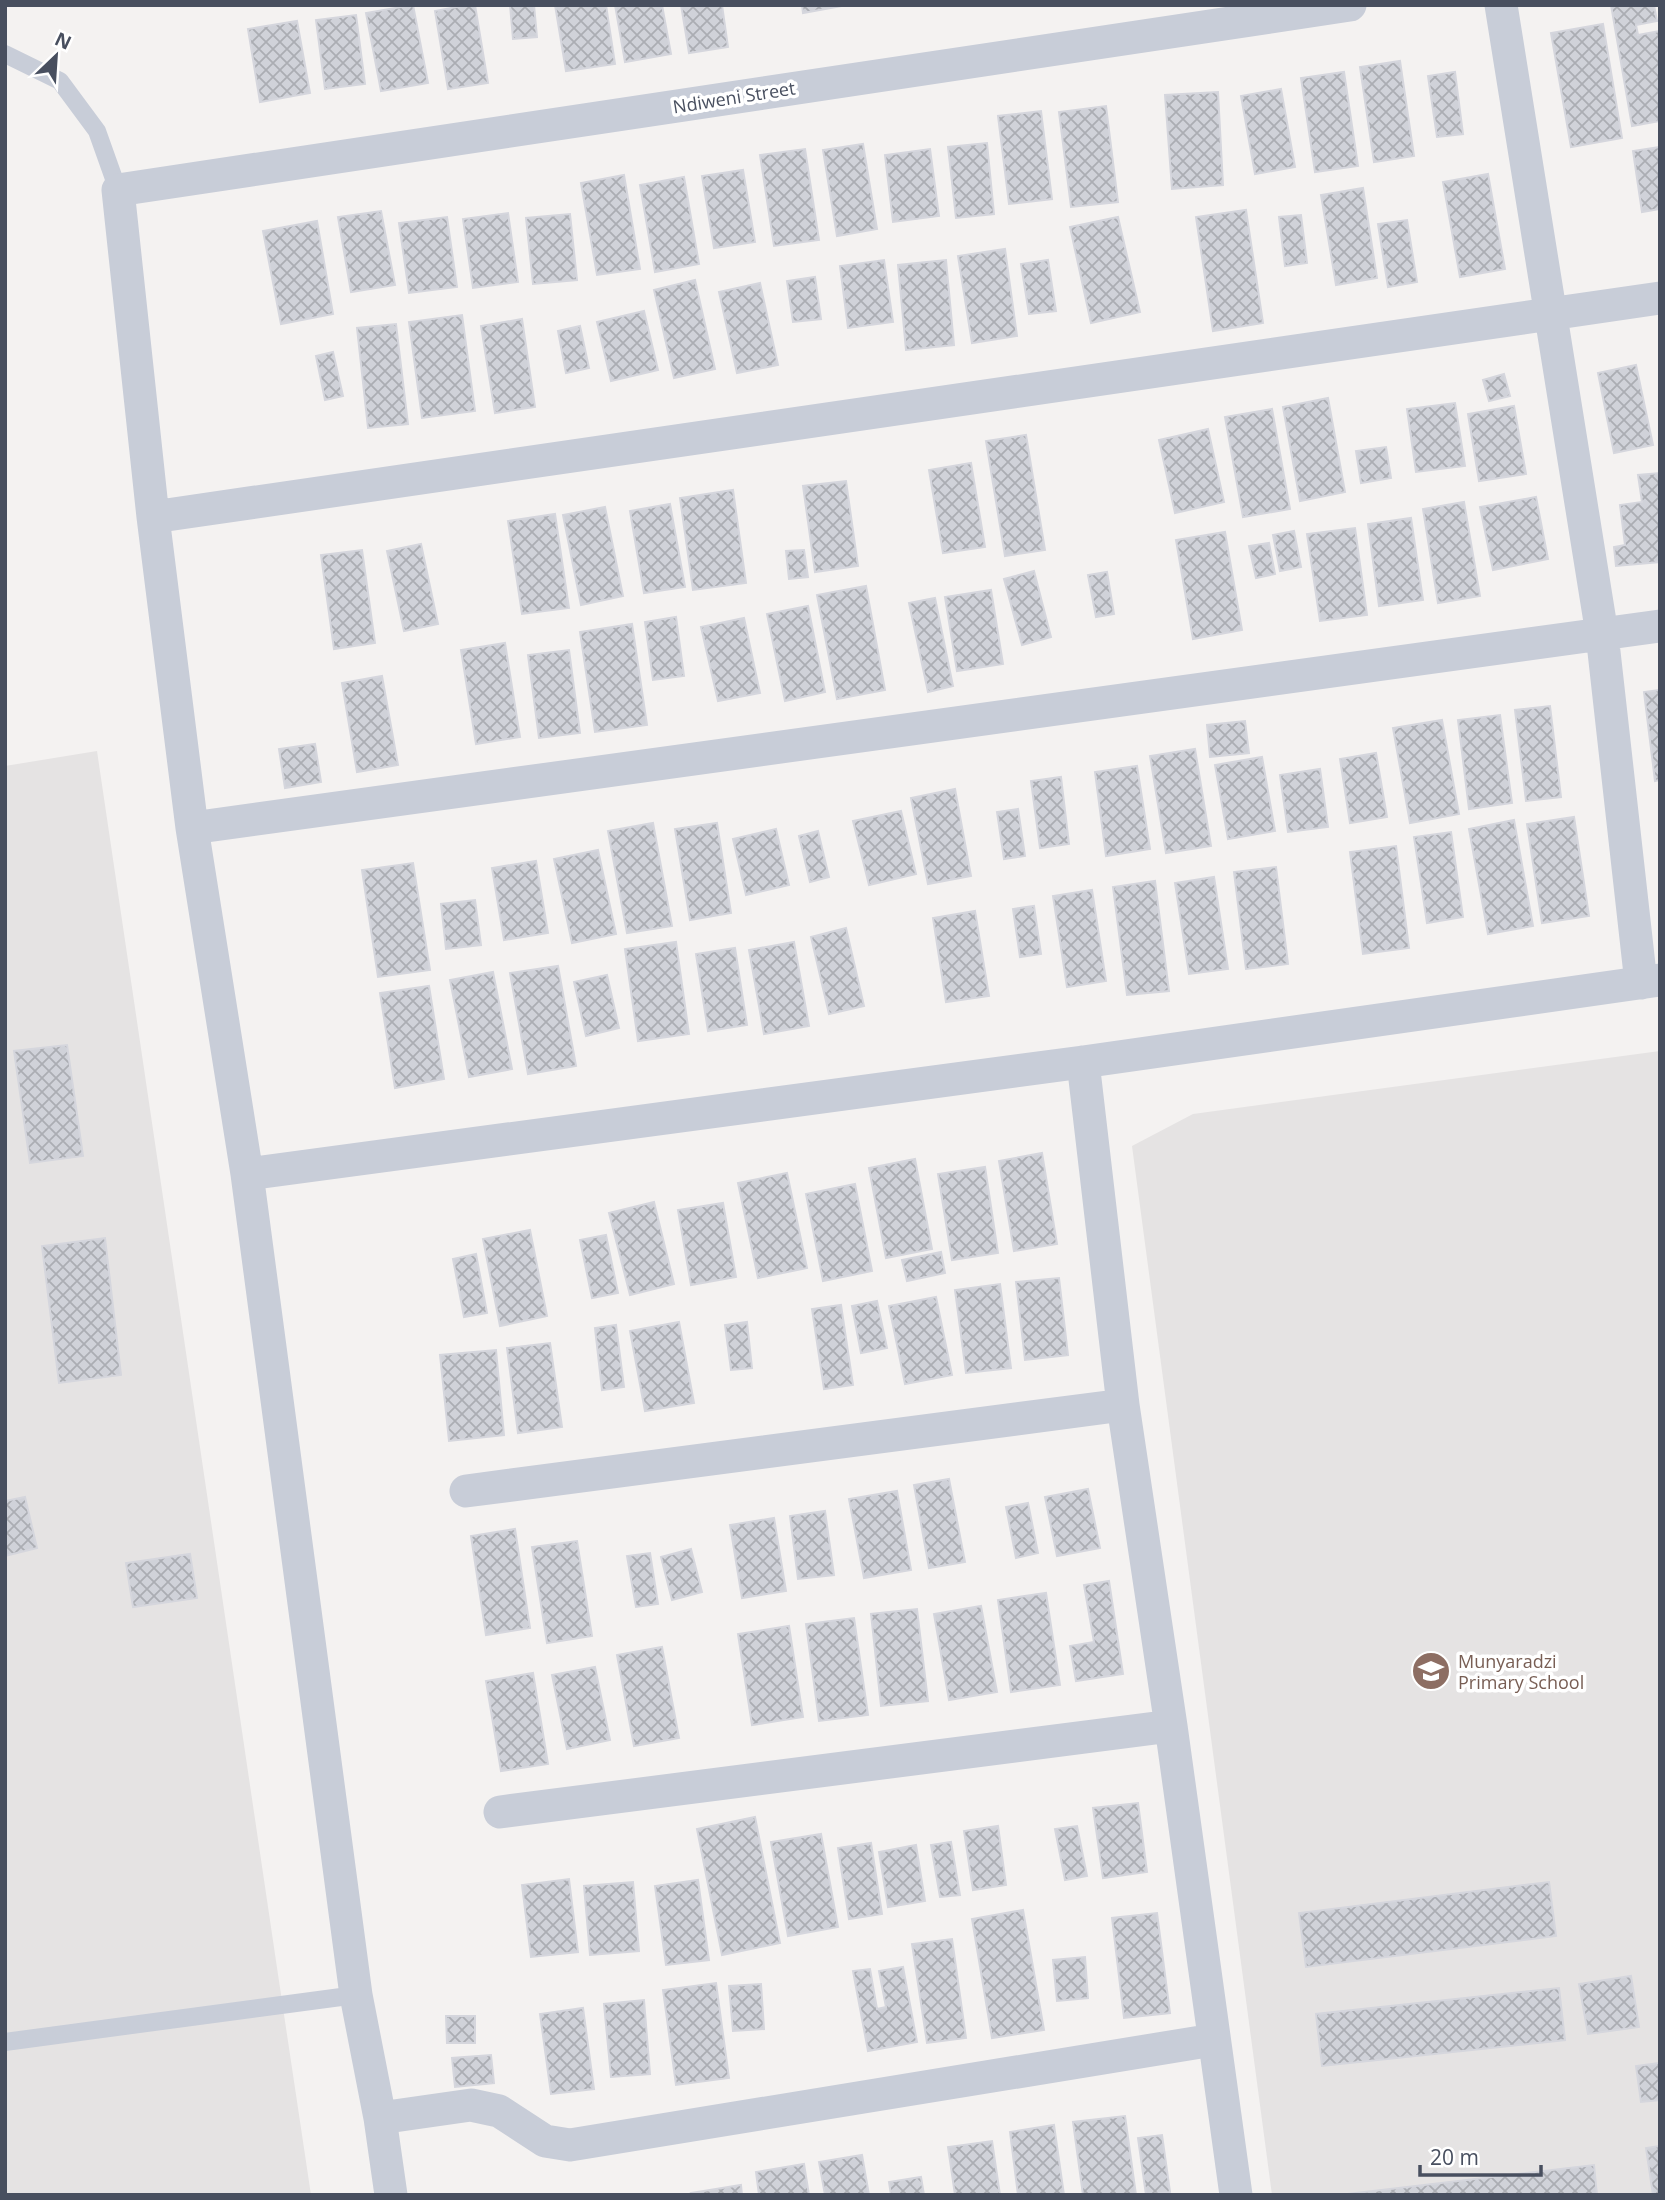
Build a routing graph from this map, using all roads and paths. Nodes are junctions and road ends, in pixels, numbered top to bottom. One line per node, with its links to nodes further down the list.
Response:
1 (1350, 5): 4 (street, Ndiweni Street)
2 (1501, 5): 6 (street)
3 (5, 54): 4 (lane)
4 (118, 190): 7 (street)
5 (1660, 298): 6 (street)
6 (1550, 316): 7 (street); 9 (street)
7 (153, 517): 10 (street)
8 (1660, 625): 9 (street)
9 (1602, 635): 10 (street); 11 (street)
10 (192, 828): 13 (street)
11 (1650, 981): 12 (street)
12 (1083, 1062): 13 (street); 14 (street)
13 (247, 1174): 18 (street)
14 (1123, 1405): 15 (street); 16 (street)
15 (466, 1491)
16 (1171, 1726): 17 (street); 19 (street)
17 (500, 1812)
18 (356, 1995): 20 (lane); 21 (street)
19 (1213, 2040): 21 (street); 23 (street)
20 (5, 2042)
21 (380, 2118): 22 (street)
22 (391, 2195)
23 (1236, 2195)

